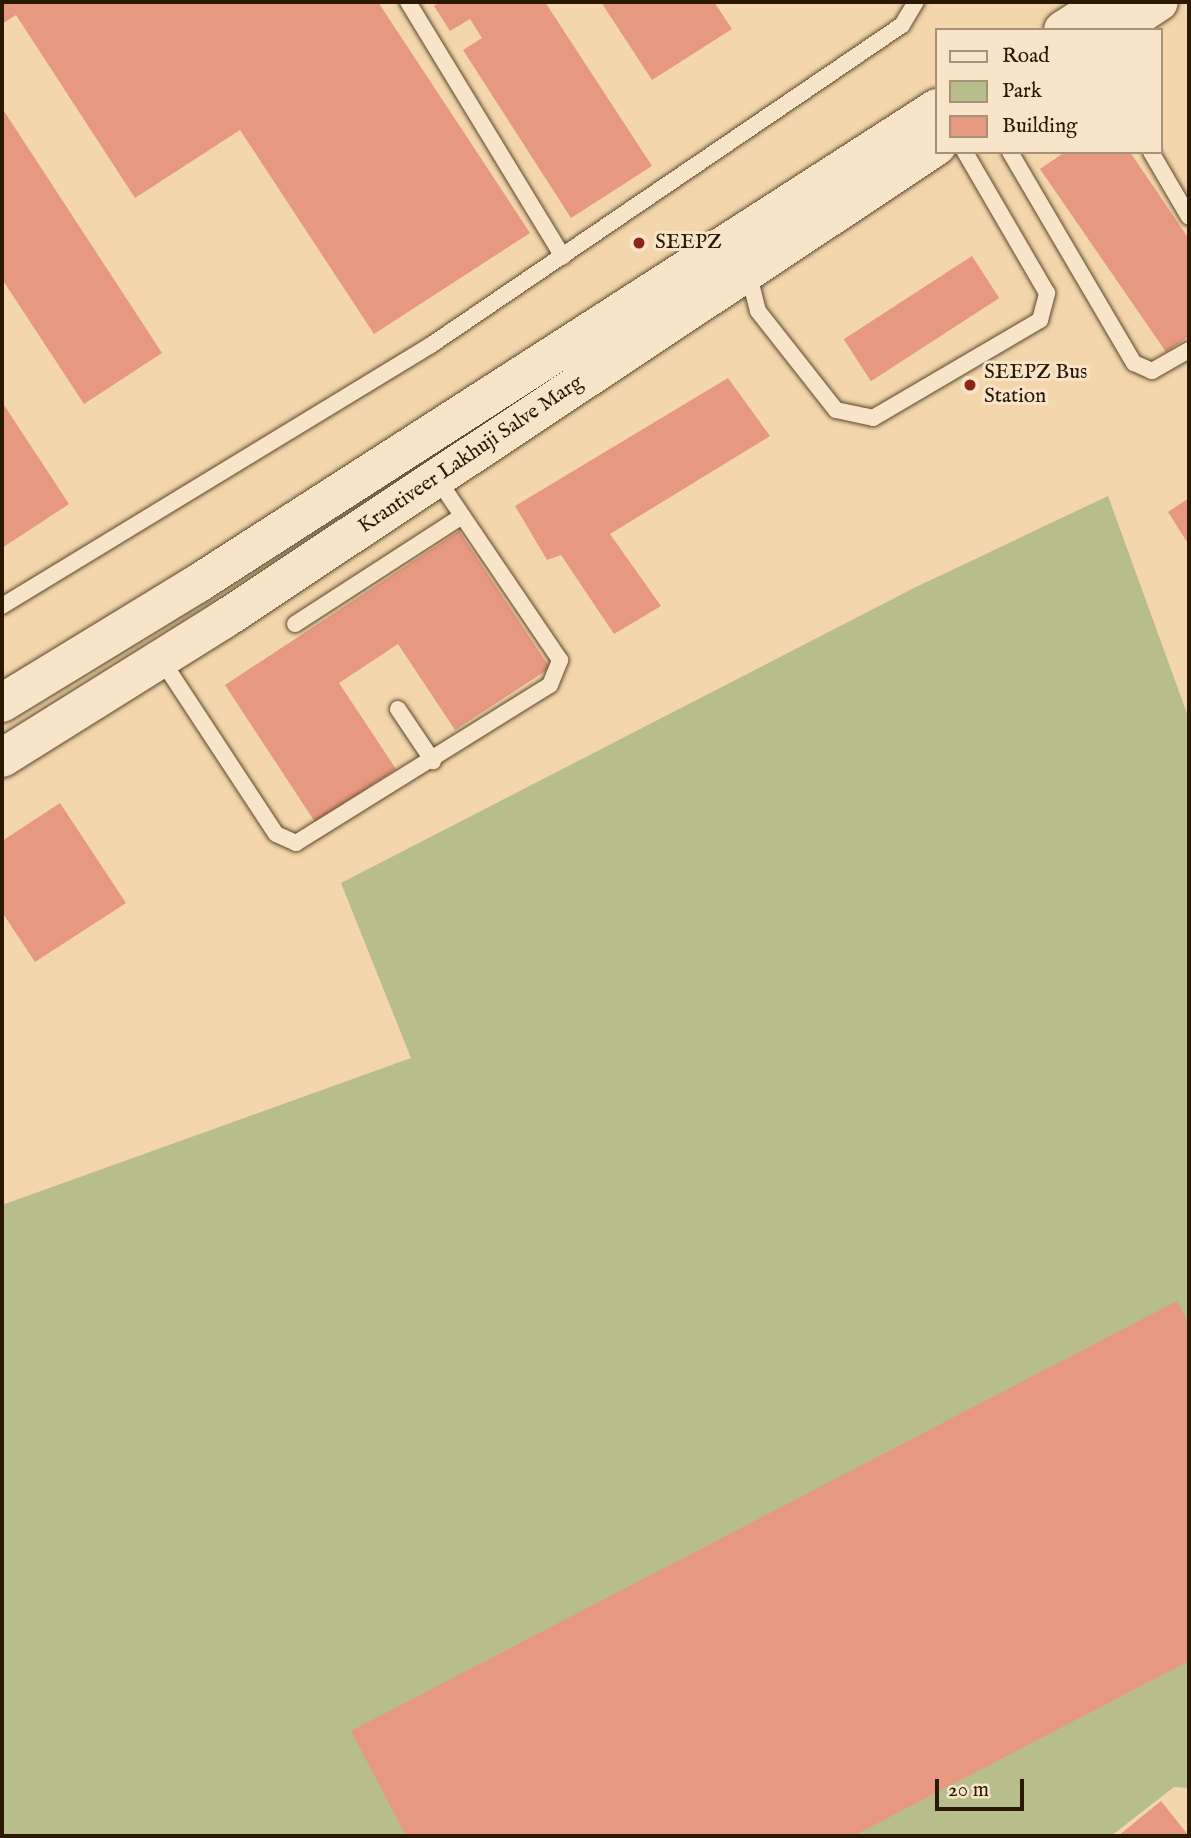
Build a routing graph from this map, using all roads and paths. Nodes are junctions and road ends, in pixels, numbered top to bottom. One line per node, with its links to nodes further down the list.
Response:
1 (408, 2): 12 (lane)
2 (916, 2): 12 (lane)
3 (1159, 2): 4 (main road)
4 (1088, 16)
5 (936, 109): 11 (main road, Krantiveer Lakhuji Salve Marg)
6 (936, 147): 11 (main road, Krantiveer Lakhuji Salve Marg)
7 (966, 154): 11 (lane)
8 (1014, 154): 13 (lane)
9 (1152, 154): 10 (lane)
10 (1189, 217)
11 (740, 256): 14 (main road, Krantiveer Lakhuji Salve Marg); 16 (main road, Krantiveer Lakhuji Salve Marg)
12 (563, 257): 17 (lane)
13 (1189, 350)
14 (437, 478): 15 (lane); 18 (main road, Krantiveer Lakhuji Salve Marg)
15 (462, 516): 19 (lane); 24 (lane)
16 (197, 584): 18 (main road); 21 (main road, Krantiveer Lakhuji Salve Marg)
17 (2, 606)
18 (223, 620): 20 (main road, Krantiveer Lakhuji Salve Marg)
19 (295, 624)
20 (161, 659): 23 (main road, Krantiveer Lakhuji Salve Marg); 24 (lane)
21 (2, 703)
22 (398, 709): 24 (lane)
23 (2, 758)
24 (433, 761)

